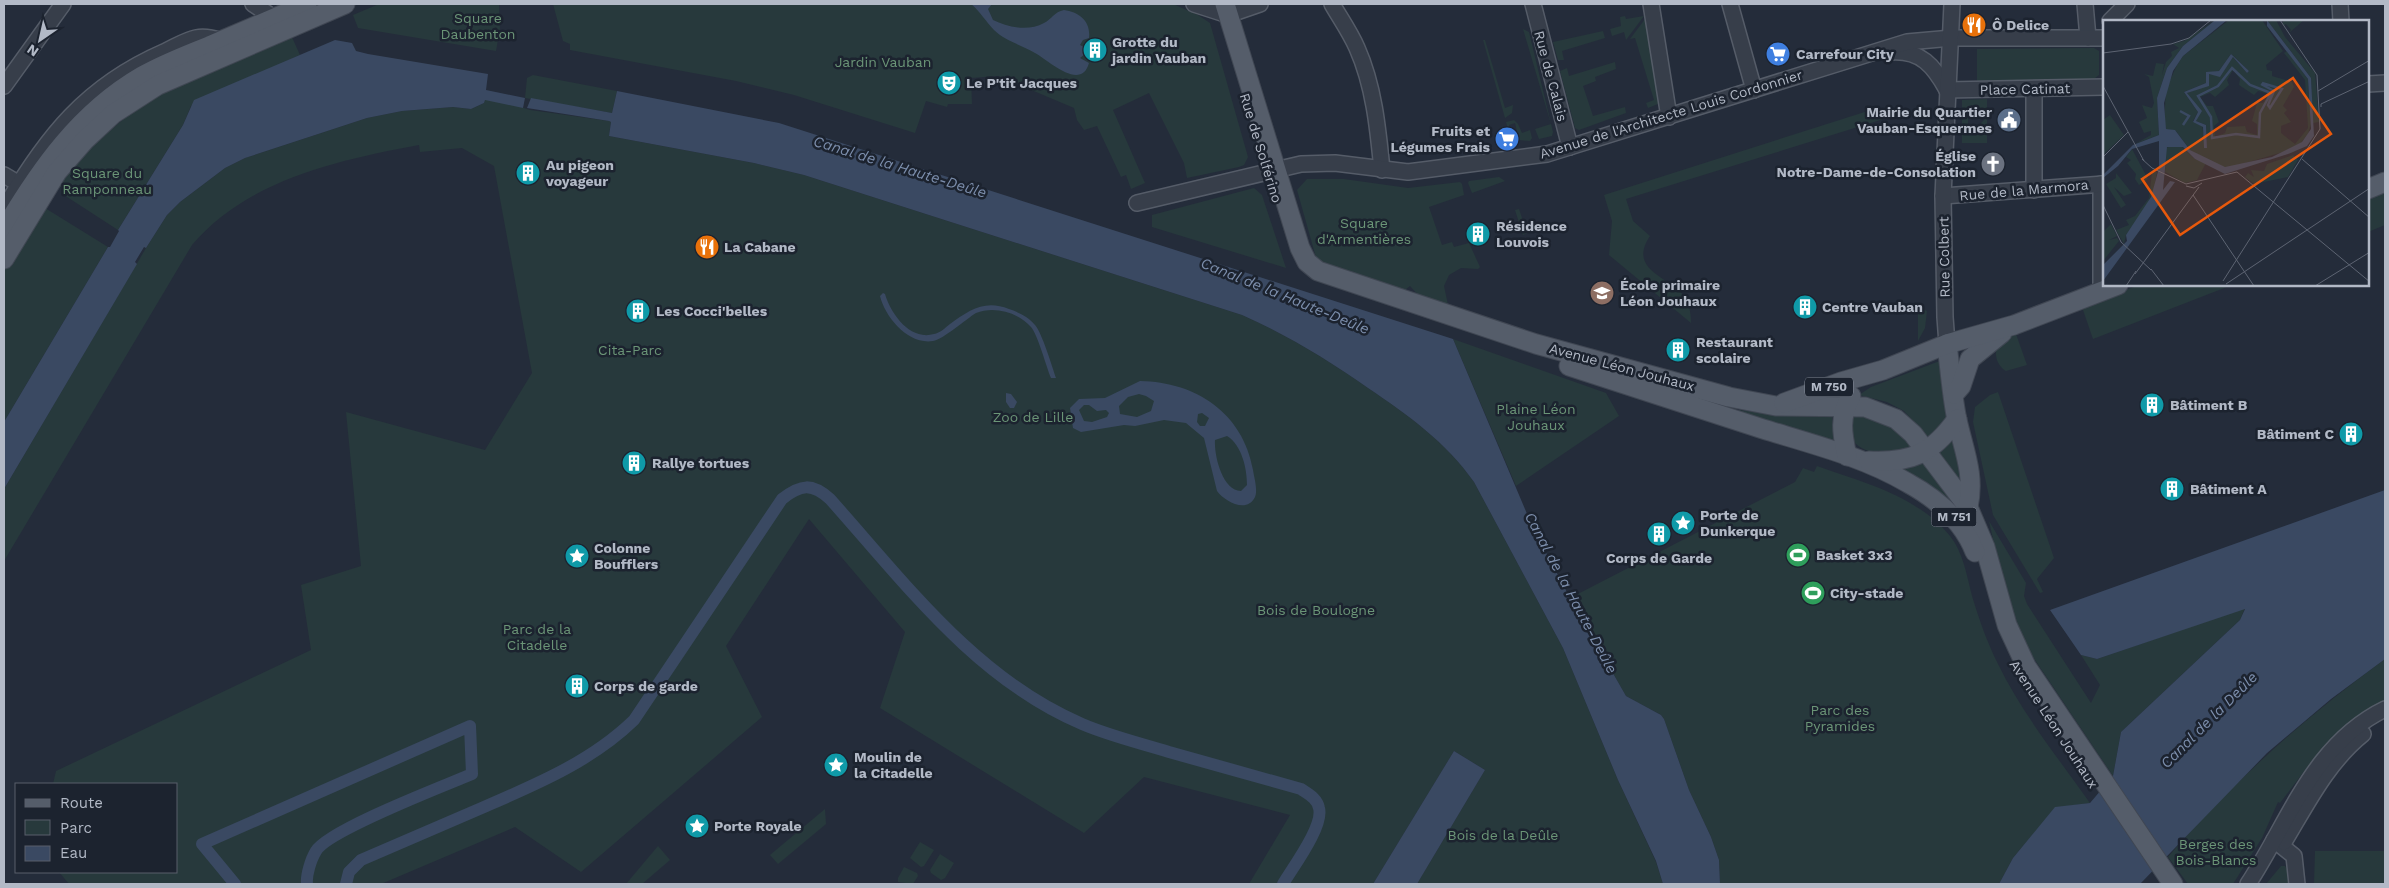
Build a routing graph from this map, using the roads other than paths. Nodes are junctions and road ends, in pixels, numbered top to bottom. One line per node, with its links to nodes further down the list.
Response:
1 (63, 4): 26 (street)
2 (253, 4): 16 (street)
3 (307, 4): 16 (main road)
4 (345, 4): 20 (main road)
5 (1194, 4): 15 (street)
6 (1260, 4): 15 (street)
7 (1332, 4): 33 (street)
8 (1533, 4): 32 (street, Rue de Calais)
9 (1651, 4): 31 (street)
10 (1730, 4): 29 (street)
11 (1952, 4): 21 (street, Rue Colbert)
12 (2085, 4): 22 (street)
13 (2127, 4): 17 (street)
14 (2340, 4): 18 (street)
15 (1226, 9): 34 (main road, Rue de Solférino)
16 (269, 18): 20 (street); 39 (main road)
17 (2111, 20)
18 (2341, 20)
19 (2103, 28): 22 (street)
20 (288, 30): 39 (main road)
21 (1952, 38): 22 (street); 23 (street, Avenue de l'Architecte Louis Cordonnier); 30 (street, Rue Colbert)
22 (2095, 38)
23 (1868, 54): 29 (street, Avenue de l'Architecte Louis Cordonnier); 30 (street, Avenue de l'Architecte Louis Cordonnier)
24 (2385, 83): 25 (street)
25 (2369, 84)
26 (4, 86)
27 (2103, 87): 28 (street, Place Catinat)
28 (2034, 89): 30 (street, Place Catinat); 40 (street)
29 (1754, 90): 31 (street, Avenue de l'Architecte Louis Cordonnier)
30 (1947, 90): 41 (street, Rue Colbert)
31 (1669, 116): 32 (street, Avenue de l'Architecte Louis Cordonnier)
32 (1570, 148): 33 (street, Avenue de l'Architecte Louis Cordonnier)
33 (1382, 170): 34 (street, Avenue de l'Architecte Louis Cordonnier)
34 (1273, 171): 43 (street, Avenue de l'Architecte Louis Cordonnier); 47 (main road, Rue de Solférino)
35 (4, 175): 39 (street)
36 (2385, 182): 38 (main road)
37 (2102, 184): 40 (street, Rue de la Marmora); 42 (street)
38 (2369, 189)
39 (29, 190): 44 (street); 45 (main road); 46 (main road)
40 (2034, 190): 41 (street, Rue de la Marmora)
41 (1943, 196): 50 (street, Rue Colbert)
42 (2103, 199)
43 (1137, 203)
44 (4, 209)
45 (4, 230)
46 (4, 260)
47 (1308, 272): 53 (main road, Avenue Léon Jouhaux); 57 (main road, Avenue Léon Jouhaux)
48 (2109, 288): 49 (main road, M 750)
49 (2014, 325): 50 (main road, M 750); 52 (main road, M 750)
50 (1947, 344): 51 (main road, M 750); 52 (main road, Rue Colbert)
51 (1883, 370): 53 (main road, M 750); 54 (main road)
52 (1954, 394): 55 (main road, Rue Colbert)
53 (1776, 406): 54 (main road, Avenue Léon Jouhaux / M 751)
54 (1846, 406): 56 (main road, Avenue Léon Jouhaux / M 751); 57 (main road)
55 (1957, 419): 56 (main road, Avenue Léon Jouhaux); 58 (main road, Rue Colbert / M 751)
56 (1927, 451): 57 (main road, Avenue Léon Jouhaux); 58 (main road, Avenue Léon Jouhaux / M 751)
57 (1853, 458): 61 (main road, Avenue Léon Jouhaux / M 751)
58 (1968, 507): 61 (main road, Avenue Léon Jouhaux / M 751)
59 (2385, 709): 62 (street)
60 (2385, 720): 62 (street)
61 (2079, 754): 63 (main road, Avenue Léon Jouhaux / M 751); 64 (main road, Avenue Léon Jouhaux / M 751)
62 (2278, 843): 65 (street); 66 (street); 67 (street)
63 (2160, 884)
64 (2174, 884)
65 (2248, 884)
66 (2254, 884)
67 (2297, 884)

